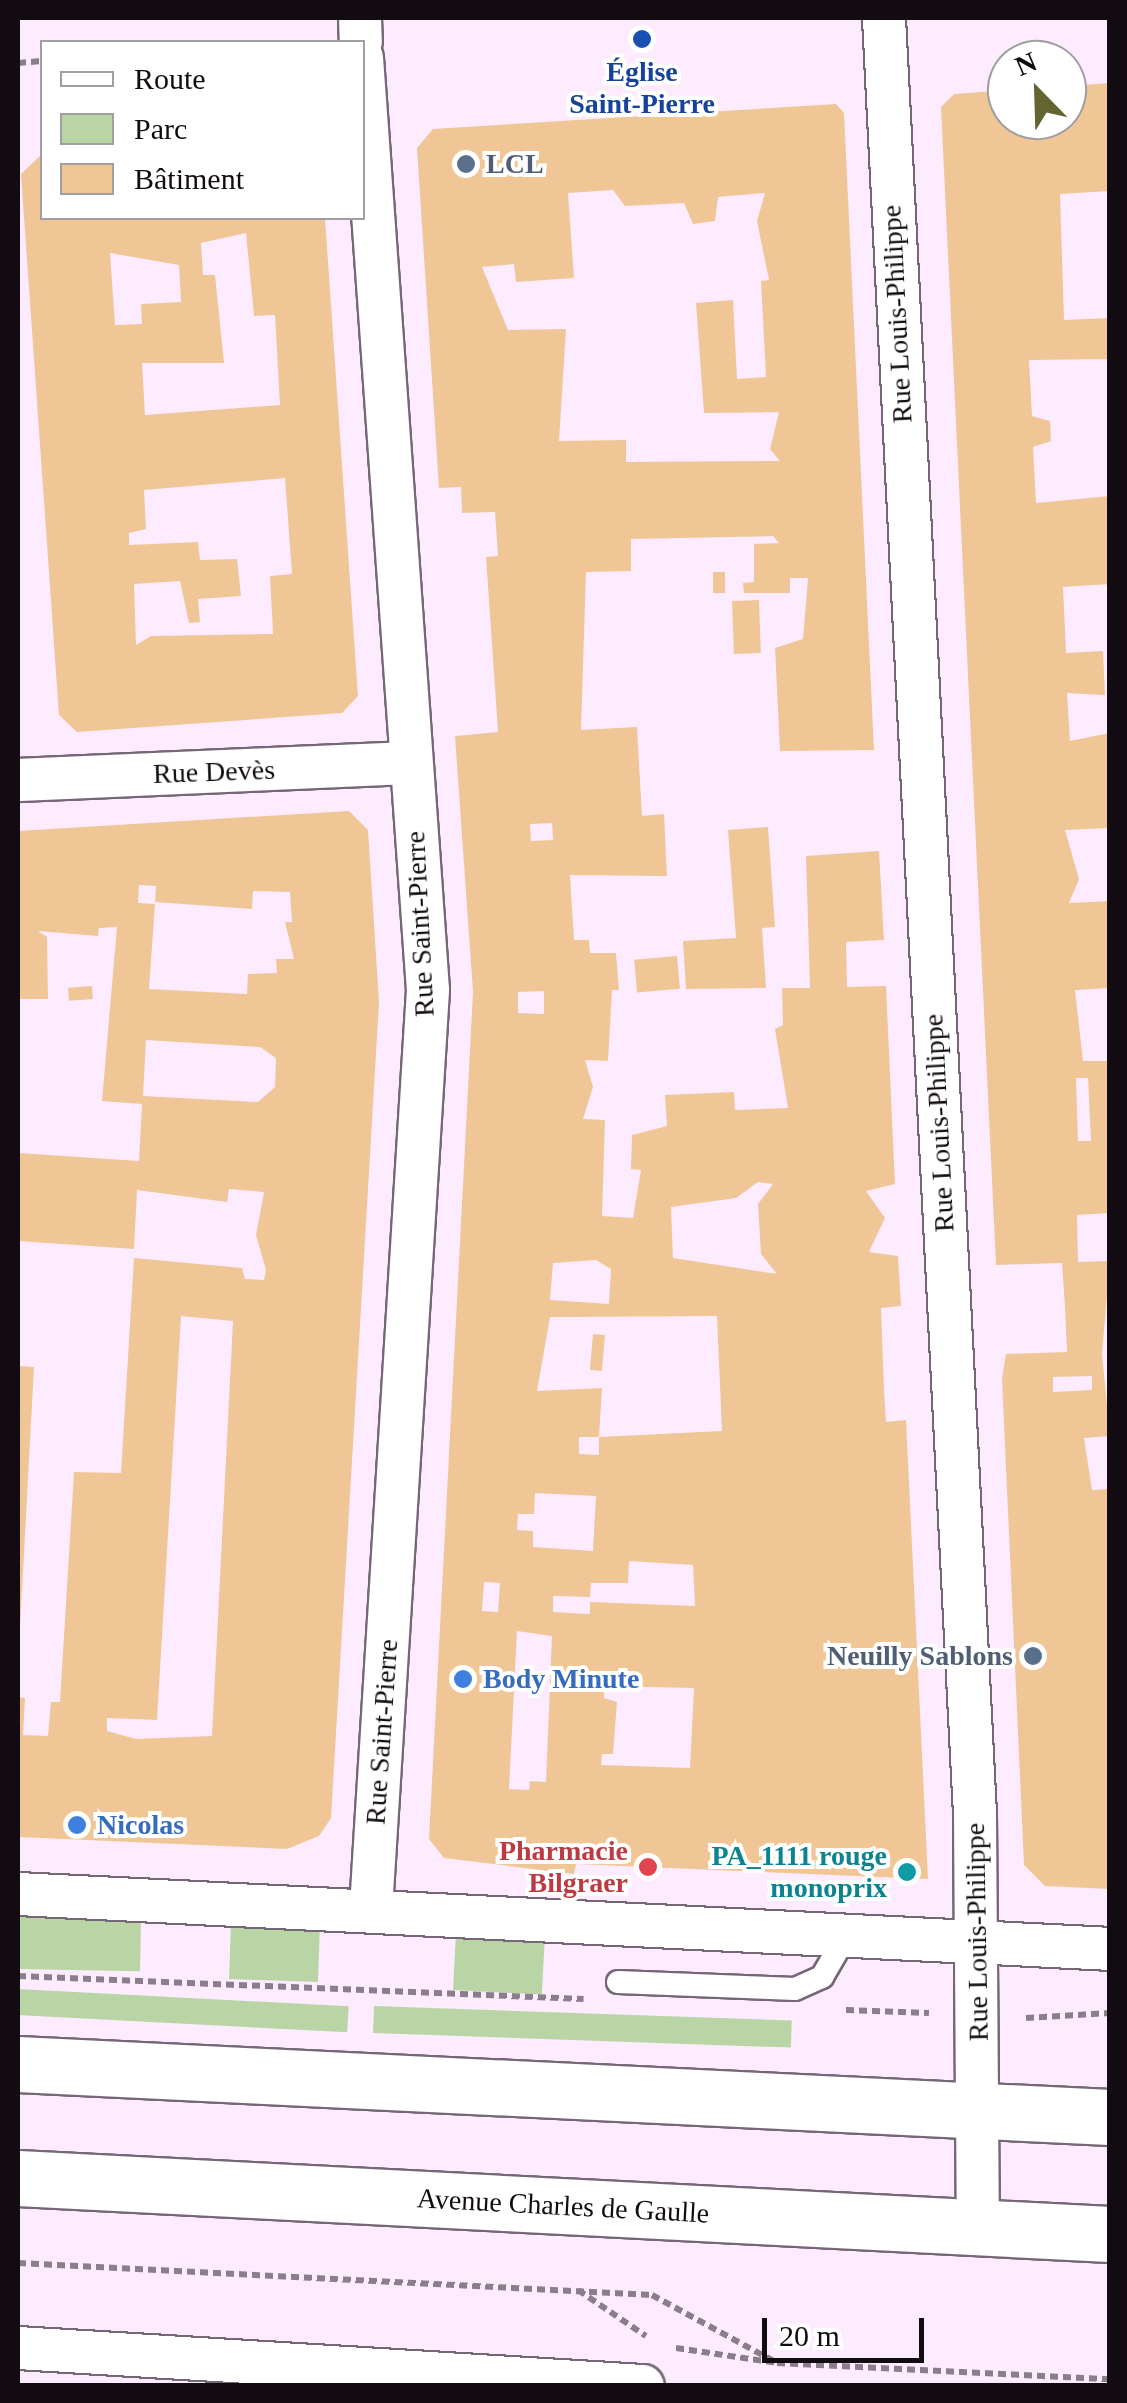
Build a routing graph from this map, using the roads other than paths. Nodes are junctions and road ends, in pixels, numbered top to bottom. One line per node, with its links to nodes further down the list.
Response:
1 (884, 18): 8 (street, Rue Louis-Philippe)
2 (365, 101): 3 (street, Rue Saint-Pierre)
3 (411, 763): 4 (street, Rue Devès); 6 (street, Rue Saint-Pierre)
4 (18, 780)
5 (18, 1894): 6 (street)
6 (370, 1910): 7 (street)
7 (844, 1939): 8 (street); 10 (lane)
8 (977, 1943): 9 (street); 12 (street, Rue Louis-Philippe)
9 (1110, 1949)
10 (618, 1982)
11 (18, 2064): 12 (main road)
12 (980, 2112): 13 (main road); 15 (street, Rue Louis-Philippe)
13 (1110, 2118)
14 (18, 2178): 15 (main road, Avenue Charles de Gaulle)
15 (978, 2229): 16 (main road, Avenue Charles de Gaulle)
16 (1110, 2234)
17 (18, 2348): 18 (street)
18 (494, 2380): 19 (street)
19 (643, 2386)

